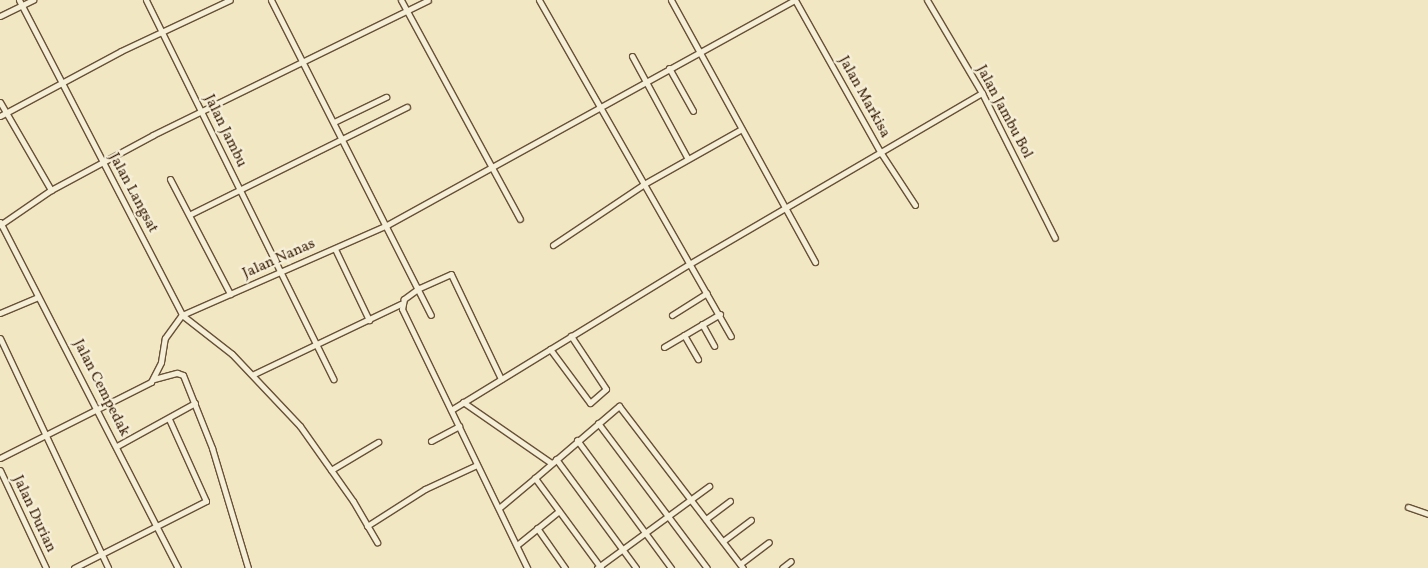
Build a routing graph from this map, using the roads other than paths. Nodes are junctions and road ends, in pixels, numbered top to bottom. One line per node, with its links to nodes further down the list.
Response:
1 (19, 0): 12 (street, Jalan Langsat)
2 (33, 0): 12 (street)
3 (146, 0): 15 (street, Jalan Jambu)
4 (230, 0): 15 (street)
5 (271, 0): 18 (street)
6 (400, 0): 13 (street)
7 (428, 0): 13 (street)
8 (539, 0): 25 (street)
9 (670, 0): 16 (street)
10 (795, 0): 16 (street, Jalan Nanas); 33 (street, Jalan Markisa)
11 (926, 0): 22 (street, Jalan Jambu Bol)
12 (22, 6): 14 (street); 21 (street, Jalan Langsat)
13 (406, 11): 18 (street); 36 (street)
14 (0, 16)
15 (162, 31): 21 (street); 28 (street, Jalan Jambu)
16 (698, 52): 19 (street, Jalan Nanas); 31 (street)
17 (632, 56): 20 (street)
18 (303, 60): 28 (street); 30 (street)
19 (669, 68): 20 (street, Jalan Nanas); 27 (street)
20 (647, 81): 25 (street, Jalan Nanas); 34 (street)
21 (61, 82): 29 (street); 35 (street, Jalan Langsat)
22 (982, 93): 33 (street); 47 (street, Jalan Jambu Bol)
23 (386, 97): 30 (street)
24 (0, 102): 29 (street)
25 (601, 106): 36 (street, Jalan Nanas); 38 (street)
26 (407, 107): 32 (street)
27 (693, 111)
28 (202, 112): 35 (street); 40 (street, Jalan Jambu)
29 (3, 115): 39 (street)
30 (334, 122): 32 (street)
31 (740, 130): 34 (street); 42 (street)
32 (344, 139): 40 (street); 46 (street)
33 (881, 153): 41 (street, Jalan Markisa); 42 (street)
34 (688, 159): 38 (street)
35 (103, 163): 39 (street); 60 (street, Jalan Langsat)
36 (492, 169): 44 (street); 46 (street, Jalan Nanas)
37 (170, 178): 43 (street)
38 (644, 184): 48 (street); 51 (street)
39 (51, 190): 45 (street)
40 (240, 192): 43 (street); 52 (street, Jalan Jambu)
41 (915, 205)
42 (785, 208): 50 (street); 51 (street)
43 (190, 214): 55 (street)
44 (520, 219)
45 (0, 223): 56 (street, Jalan Cempedak)
46 (387, 225): 49 (street, Jalan Nanas); 53 (street)
47 (1055, 238)
48 (553, 245)
49 (334, 249): 52 (street, Jalan Nanas); 63 (street)
50 (815, 262)
51 (691, 263): 54 (street); 66 (street)
52 (281, 272): 55 (street, Jalan Nanas); 69 (street, Jalan Jambu)
53 (418, 288): 57 (street); 61 (street); 77 (street)
54 (708, 293): 59 (street); 62 (street)
55 (230, 294): 60 (street, Jalan Nanas)
56 (38, 297): 58 (street); 81 (street, Jalan Cempedak)
57 (401, 304): 63 (street); 80 (street)
58 (0, 313)
59 (720, 314): 64 (street); 67 (street)
60 (182, 315): 74 (street, Jalan Langsat); 75 (street, Jalan Nanas)
61 (431, 315)
62 (672, 316)
63 (369, 320): 69 (street)
64 (702, 324): 65 (street); 70 (street)
65 (684, 335): 71 (street); 73 (street)
66 (571, 336): 72 (street); 72 (street)
67 (731, 336)
68 (0, 338): 85 (street)
69 (317, 346): 74 (street); 76 (street, Jalan Jambu)
70 (714, 346)
71 (664, 347)
72 (550, 349): 77 (street)
73 (698, 359)
74 (254, 374): 94 (street, Jalan Langsat)
75 (154, 379): 79 (street); 81 (street)
76 (333, 379)
77 (501, 379): 78 (street)
78 (463, 402): 80 (street); 91 (street)
79 (195, 403): 82 (street); 123 (street)
80 (451, 410): 84 (street)
81 (99, 411): 85 (street); 89 (street, Jalan Cempedak)
82 (168, 419): 89 (street); 107 (street)
83 (598, 423): 86 (street); 97 (street); 103 (street)
84 (459, 426): 87 (street); 92 (street)
85 (47, 435): 90 (street); 115 (street)
86 (576, 440): 91 (street); 109 (street)
87 (431, 441)
88 (378, 442): 94 (street)
89 (117, 446): 107 (street, Jalan Cempedak)
90 (0, 458)
91 (553, 461): 95 (street); 114 (street)
92 (477, 465): 100 (street); 106 (street)
93 (0, 470): 119 (street, Jalan Durian)
94 (331, 470): 106 (street, Jalan Langsat)
95 (534, 478): 100 (street); 101 (street)
96 (709, 486): 97 (street)
97 (692, 499): 103 (street); 104 (street)
98 (730, 501): 104 (street)
99 (1408, 507): 102 (street)
100 (499, 508): 113 (street)
101 (558, 512): 108 (street); 118 (street)
102 (1428, 514)
103 (668, 516): 109 (street); 128 (street)
104 (706, 519): 111 (street)
105 (752, 520): 111 (street)
106 (367, 526): 110 (street, Jalan Langsat)
107 (158, 528): 115 (street); 122 (street, Jalan Cempedak)
108 (537, 528): 113 (street); 125 (street)
109 (645, 533): 114 (street); 127 (street)
110 (377, 542)
111 (723, 542): 117 (street)
112 (769, 542): 117 (street)
113 (517, 545): 124 (street)
114 (623, 550): 118 (street); 126 (street)
115 (102, 554): 120 (street); 121 (street)
116 (791, 561): 129 (street)
117 (742, 566)
118 (599, 567)
119 (46, 568)
120 (74, 568)
121 (108, 568)
122 (178, 568)
123 (248, 568)
124 (527, 568)
125 (565, 568)
126 (636, 568)
127 (671, 568)
128 (707, 568)
129 (782, 568)

